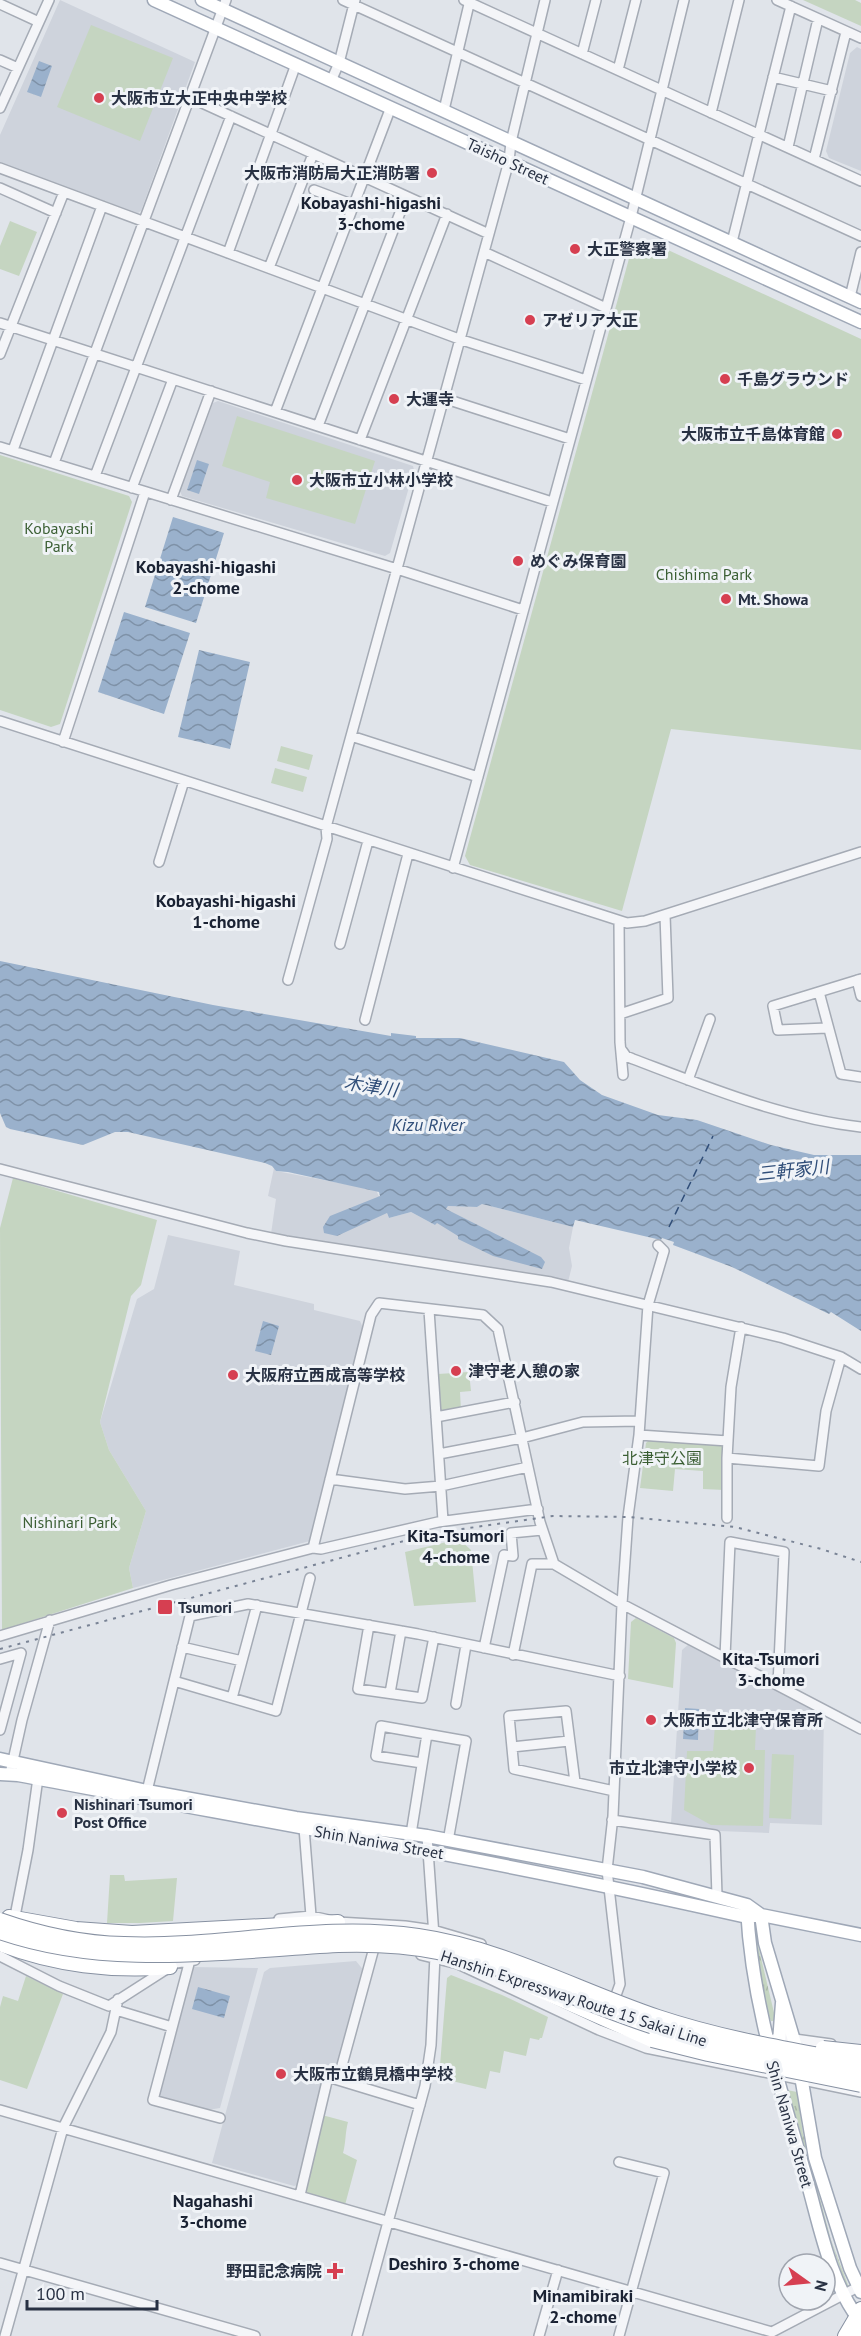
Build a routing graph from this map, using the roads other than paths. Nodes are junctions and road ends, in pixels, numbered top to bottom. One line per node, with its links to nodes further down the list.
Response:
1 (49, 0): 17 (street)
2 (154, 0): 18 (main road, Taisho Street)
3 (202, 0): 14 (main road, Taisho Street)
4 (343, 0): 12 (street)
5 (545, 0): 20 (street)
6 (596, 0): 23 (street)
7 (636, 0): 28 (street)
8 (684, 0): 33 (street)
9 (739, 0): 39 (street)
10 (777, 0): 15 (street)
11 (468, 1): 20 (street); 22 (street)
12 (354, 3): 22 (street); 25 (street)
13 (0, 4): 17 (street)
14 (224, 4): 18 (street); 25 (main road, Taisho Street)
15 (791, 6): 16 (street); 29 (street)
16 (818, 19): 19 (street); 32 (street)
17 (39, 22): 27 (street)
18 (216, 28): 26 (main road, Taisho Street); 35 (street)
19 (846, 32): 21 (street); 34 (street)
20 (537, 34): 23 (street); 31 (street)
21 (861, 39)
22 (458, 51): 31 (street); 38 (street)
23 (582, 54): 28 (street)
24 (0, 60): 27 (street)
25 (339, 63): 30 (street); 38 (main road, Taisho Street)
26 (296, 64): 30 (main road, Taisho Street); 41 (street)
27 (18, 68): 37 (street)
28 (618, 70): 33 (street)
29 (774, 77): 32 (street); 42 (street)
30 (331, 81): 36 (main road, Taisho Street)
31 (525, 82): 43 (street); 44 (street)
32 (803, 84): 34 (street); 45 (street)
33 (661, 90): 39 (street); 43 (street)
34 (832, 91): 47 (street)
35 (189, 97): 40 (street); 63 (street)
36 (391, 107): 48 (main road, Taisho Street); 50 (street)
37 (0, 108)
38 (444, 110): 44 (main road, Taisho Street)
39 (711, 113): 42 (street)
40 (231, 116): 41 (street); 66 (street)
41 (271, 134): 46 (street); 68 (street)
42 (759, 134): 45 (street); 52 (street)
43 (649, 138): 52 (street); 57 (street)
44 (511, 142): 48 (street); 57 (main road, Taisho Street)
45 (788, 147): 47 (street)
46 (313, 154): 50 (street); 71 (street)
47 (814, 159): 51 (street)
48 (509, 161): 62 (main road, Taisho Street); 64 (street)
49 (0, 168): 55 (street)
50 (365, 178): 56 (street); 59 (street)
51 (861, 181)
52 (747, 183): 65 (street); 67 (street)
53 (0, 188): 60 (street)
54 (314, 190): 59 (street)
55 (64, 192): 58 (street); 60 (street)
56 (406, 197): 61 (street); 74 (street)
57 (635, 198): 62 (street); 67 (main road, Taisho Street)
58 (102, 206): 63 (street); 81 (street)
59 (354, 206): 72 (street)
60 (56, 213): 79 (street)
61 (447, 214): 64 (street); 76 (street)
62 (631, 217): 75 (street); 78 (main road, Taisho Street)
63 (144, 222): 66 (street); 83 (street)
64 (489, 234): 69 (street)
65 (861, 236)
66 (184, 237): 68 (street); 84 (street)
67 (732, 242): 73 (main road, Taisho Street)
68 (228, 252): 71 (street)
69 (484, 252): 75 (street); 80 (street)
70 (861, 252): 73 (street)
71 (269, 268): 72 (street)
72 (322, 287): 74 (street); 89 (street)
73 (856, 299)
74 (365, 304): 76 (street); 90 (street)
75 (606, 308): 86 (street)
76 (406, 319): 80 (street); 92 (street)
77 (0, 322): 79 (street)
78 (861, 322)
79 (12, 327): 81 (street); 82 (street)
80 (459, 339): 86 (street); 88 (street)
81 (53, 340): 83 (street); 94 (street)
82 (0, 354)
83 (95, 354): 84 (street); 96 (street)
84 (135, 367): 85 (street); 97 (street)
85 (173, 379): 87 (street); 98 (street)
86 (586, 380): 91 (street)
87 (211, 391): 89 (street); 100 (street)
88 (443, 398): 91 (street); 95 (street)
89 (275, 412): 90 (street)
90 (318, 426): 92 (street)
91 (570, 439): 101 (street)
92 (360, 440): 95 (street)
93 (0, 447): 94 (street)
94 (13, 450): 96 (street)
95 (426, 461): 101 (street); 102 (street)
96 (54, 463): 97 (street)
97 (95, 476): 98 (street)
98 (132, 488): 99 (street)
99 (145, 492): 100 (street); 106 (street)
100 (171, 500): 102 (street)
101 (552, 502): 103 (street)
102 (397, 569): 103 (street); 105 (street)
103 (523, 610): 107 (street)
104 (0, 721): 106 (street)
105 (351, 736): 107 (street); 109 (street)
106 (63, 742): 108 (street)
107 (478, 777): 114 (street)
108 (184, 782): 109 (street); 113 (street)
109 (326, 827): 110 (street); 118 (street)
110 (368, 841): 112 (street); 117 (street)
111 (861, 852): 115 (street)
112 (408, 854): 114 (street); 124 (street)
113 (159, 862)
114 (453, 868): 116 (street)
115 (664, 915): 116 (street); 122 (street)
116 (619, 922): 122 (street)
117 (340, 944)
118 (288, 980)
119 (859, 980): 120 (street); 121 (street)
120 (819, 992): 125 (street); 125 (street)
121 (861, 996)
122 (620, 1014): 126 (street)
123 (710, 1019): 129 (street)
124 (365, 1020)
125 (827, 1028): 128 (street)
126 (621, 1049): 127 (street); 129 (street)
127 (623, 1075)
128 (861, 1077)
129 (688, 1080): 130 (street)
130 (861, 1127)
131 (0, 1169): 133 (street)
132 (658, 1245): 133 (street)
133 (648, 1305): 135 (street); 140 (street)
134 (429, 1310): 138 (street); 139 (street); 147 (street)
135 (741, 1327): 136 (street); 143 (street)
136 (841, 1357): 137 (street); 145 (street)
137 (861, 1369)
138 (515, 1402): 139 (street); 142 (street)
139 (436, 1417): 144 (street)
140 (639, 1421): 141 (street); 142 (street)
141 (639, 1435): 143 (street); 156 (street)
142 (522, 1438): 144 (street); 146 (street)
143 (728, 1440): 145 (street)
144 (439, 1454): 148 (street)
145 (727, 1458): 150 (street)
146 (528, 1467): 148 (street); 149 (street)
147 (330, 1479): 148 (street); 153 (street)
148 (441, 1486): 151 (street)
149 (538, 1509): 151 (street); 152 (street)
150 (727, 1518)
151 (443, 1521): 153 (street)
152 (542, 1530): 154 (street); 166 (street)
153 (313, 1548): 159 (street)
154 (554, 1564): 156 (street); 167 (street)
155 (310, 1578): 158 (street)
156 (622, 1604): 168 (street); 171 (street)
157 (257, 1605): 158 (street); 165 (street); 170 (street)
158 (301, 1612): 160 (street); 175 (street)
159 (50, 1620): 162 (street); 184 (street)
160 (369, 1625): 161 (street); 174 (street)
161 (401, 1631): 163 (street); 174 (street)
162 (0, 1636)
163 (434, 1637): 164 (street); 174 (street)
164 (466, 1645): 166 (street); 176 (street)
165 (182, 1647): 170 (street); 172 (street)
166 (484, 1648): 167 (street)
167 (513, 1655): 171 (street)
168 (725, 1657): 173 (street); 173 (street)
169 (0, 1659): 178 (street)
170 (242, 1661): 175 (street)
171 (620, 1676): 188 (street)
172 (174, 1681): 175 (street); 187 (street)
173 (778, 1685): 177 (street)
174 (390, 1694)
175 (232, 1698)
176 (456, 1704)
177 (861, 1729)
178 (0, 1730)
179 (427, 1734): 183 (street); 183 (street); 193 (street)
180 (569, 1741): 181 (street); 181 (street); 186 (street)
181 (512, 1747): 186 (street)
182 (0, 1759): 184 (main road)
183 (422, 1763): 191 (street)
184 (10, 1769): 185 (main road, Shin Naniwa Street); 187 (main road, Shin Naniwa Street)
185 (38, 1778): 190 (main road, Shin Naniwa Street); 201 (street)
186 (574, 1782): 188 (street)
187 (147, 1791): 190 (main road, Shin Naniwa Street)
188 (614, 1791): 189 (street)
189 (612, 1820): 195 (street); 197 (street)
190 (304, 1824): 191 (main road, Shin Naniwa Street); 194 (main road, Shin Naniwa Street); 202 (street)
191 (411, 1834): 192 (main road, Shin Naniwa Street)
192 (427, 1836): 193 (main road, Shin Naniwa Street); 194 (street)
193 (448, 1840): 195 (main road, Shin Naniwa Street)
194 (426, 1851): 196 (main road, Shin Naniwa Street); 204 (street)
195 (607, 1870): 196 (street); 197 (main road, Shin Naniwa Street)
196 (609, 1886): 198 (main road, Shin Naniwa Street); 214 (street)
197 (717, 1896): 198 (main road, Shin Naniwa Street)
198 (747, 1911): 200 (main road, Shin Naniwa Street); 220 (main road, Shin Naniwa Street)
199 (0, 1915): 201 (street); 202 (highway); 219 (highway, Hanshin Expressway Route 15 Sakai Line, bridge)
200 (761, 1915): 206 (main road, Shin Naniwa Street); 216 (main road, Shin Naniwa Street)
201 (15, 1916): 202 (street)
202 (307, 1920): 203 (highway)
203 (338, 1922): 204 (street)
204 (433, 1930): 211 (street); 214 (street)
205 (0, 1932): 210 (highway, Hanshin Expressway Route 15 Sakai Line, bridge)
206 (861, 1935)
207 (0, 1944): 213 (highway)
208 (374, 1948): 211 (street); 212 (street); 228 (street)
209 (0, 1956): 215 (street)
210 (461, 1957): 226 (highway, Hanshin Expressway Route 15 Sakai Line, bridge); 230 (highway, bridge)
211 (435, 1959): 227 (street); 232 (street)
212 (190, 1960): 213 (street); 218 (street)
213 (170, 1966): 215 (street)
214 (615, 1998): 220 (street)
215 (118, 1999): 217 (street)
216 (783, 1999): 221 (main road, Shin Naniwa Street); 222 (main road)
217 (116, 2010): 218 (street); 235 (street)
218 (172, 2026): 234 (street)
219 (719, 2035): 223 (highway, bridge); 225 (highway, Hanshin Expressway Route 15 Sakai Line, bridge)
220 (766, 2041): 222 (street); 222 (street); 227 (main road, Shin Naniwa Street)
221 (795, 2043): 222 (street); 223 (street); 224 (street); 229 (main road, Shin Naniwa Street)
222 (779, 2045): 227 (main road); 229 (street)
223 (861, 2050)
224 (861, 2057)
225 (861, 2063)
226 (861, 2074)
227 (775, 2075): 229 (street); 244 (main road, Shin Naniwa Street)
228 (338, 2080): 232 (street); 237 (street)
229 (803, 2081): 231 (street); 242 (main road, Shin Naniwa Street)
230 (861, 2085)
231 (861, 2092)
232 (420, 2105): 238 (street)
233 (0, 2109): 235 (street)
234 (220, 2118)
235 (63, 2128): 237 (street); 240 (street)
236 (619, 2162): 243 (street)
237 (300, 2195): 238 (street)
238 (389, 2221): 241 (street); 251 (street)
239 (0, 2263): 240 (street)
240 (24, 2270): 246 (street); 250 (street)
241 (558, 2270): 243 (street); 252 (street)
242 (859, 2289): 244 (street)
243 (632, 2291): 244 (street); 253 (street)
244 (845, 2294): 247 (main road, Shin Naniwa Street)
245 (0, 2314): 246 (street)
246 (11, 2317): 249 (street)
247 (860, 2317): 254 (highway)
248 (861, 2332): 255 (highway)
249 (5, 2336)
250 (255, 2336)
251 (357, 2336)
252 (539, 2336)
253 (619, 2336)
254 (845, 2336)
255 (858, 2336)

